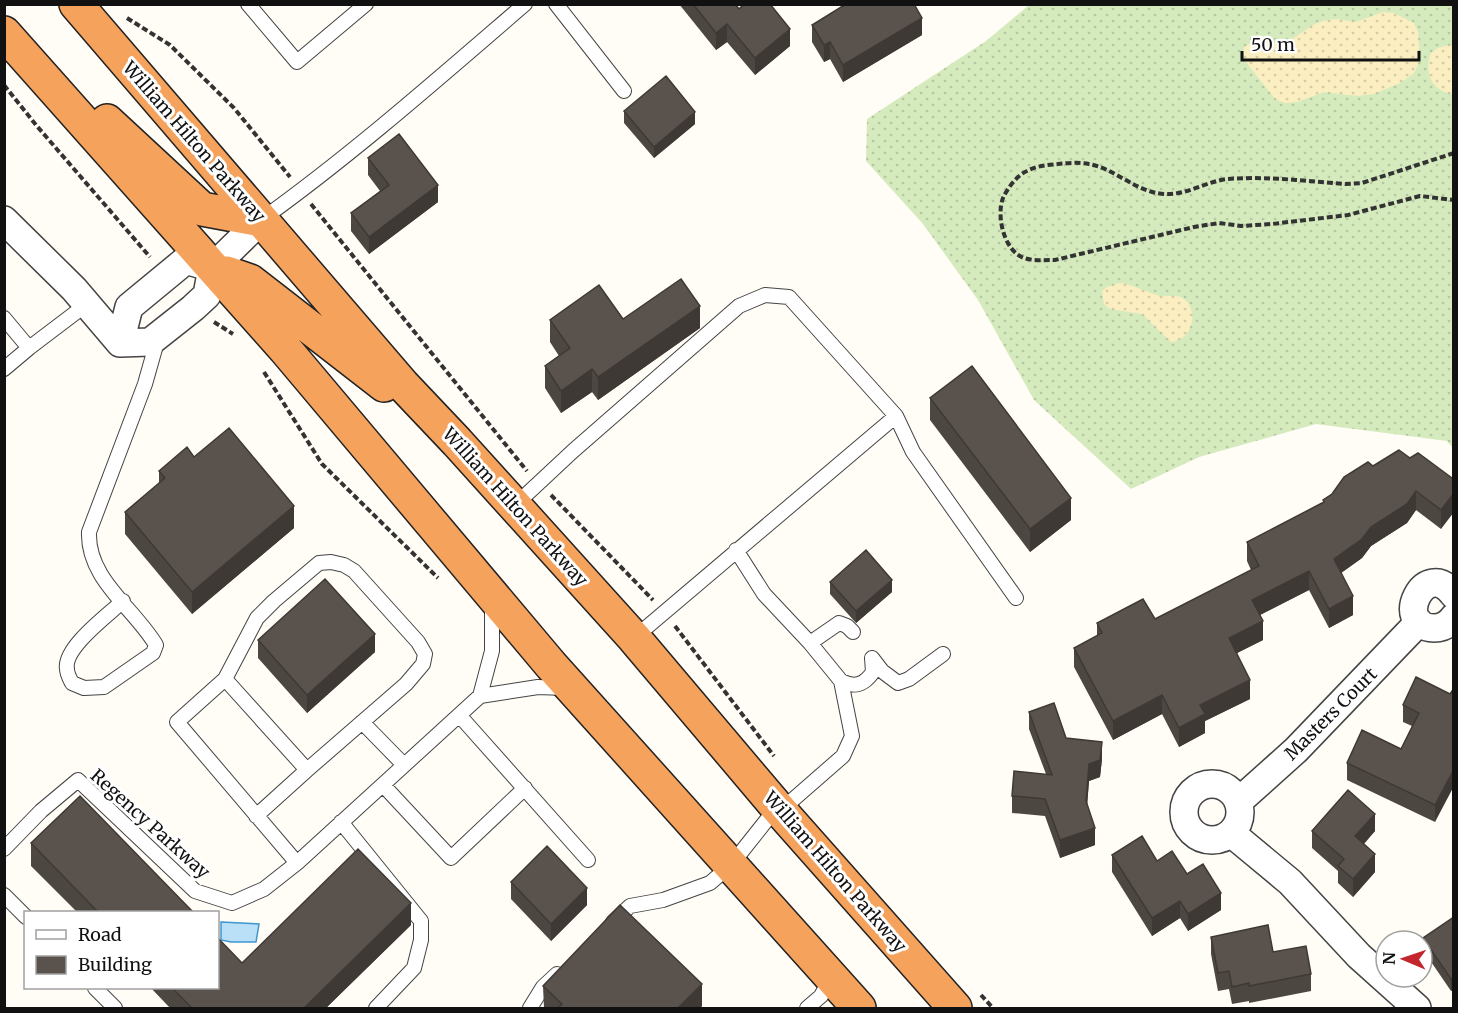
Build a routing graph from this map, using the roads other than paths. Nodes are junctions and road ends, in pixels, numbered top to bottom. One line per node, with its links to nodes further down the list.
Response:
1 (76, 4): 10 (highway, William Hilton Parkway)
2 (248, 4): 3 (lane)
3 (366, 4)
4 (525, 4): 10 (lane)
5 (556, 4): 8 (lane)
6 (4, 26): 10 (highway)
7 (4, 33): 11 (highway)
8 (624, 91)
9 (4, 220): 12 (street)
10 (261, 220): 11 (street); 19 (highway, William Hilton Parkway)
11 (212, 268): 14 (street); 15 (street); 19 (highway); 22 (highway)
12 (87, 304): 15 (street); 16 (lane)
13 (4, 318): 16 (lane)
14 (158, 336): 15 (street); 25 (lane)
15 (120, 343)
16 (29, 348): 17 (lane)
17 (5, 368)
18 (896, 416): 20 (lane); 21 (lane); 24 (lane)
19 (457, 442): 20 (highway, William Hilton Parkway)
20 (514, 506): 29 (highway, William Hilton Parkway)
21 (736, 550): 29 (lane); 30 (lane)
22 (492, 594): 34 (highway); 35 (lane)
23 (1454, 595): 27 (street)
24 (1016, 598)
25 (123, 601): 25 (lane)
26 (1454, 617): 27 (street)
27 (1419, 622): 42 (street, Masters Court)
28 (853, 632): 30 (lane)
29 (634, 638): 43 (highway, William Hilton Parkway)
30 (810, 643): 33 (lane)
31 (942, 654): 33 (lane)
32 (225, 679): 37 (lane); 39 (lane); 44 (lane)
33 (841, 681): 43 (lane)
34 (573, 689): 35 (lane); 50 (highway)
35 (480, 696): 36 (lane, Regency Parkway)
36 (459, 715): 38 (lane, Regency Parkway); 41 (lane)
37 (362, 722): 38 (lane); 39 (lane)
38 (404, 765): 40 (lane, Regency Parkway)
39 (307, 770): 44 (lane)
40 (382, 785): 41 (lane); 45 (lane, Regency Parkway)
41 (525, 788): 48 (lane)
42 (1239, 802): 46 (street); 46 (street)
43 (786, 804): 50 (lane); 57 (highway, William Hilton Parkway)
44 (256, 816): 49 (lane)
45 (341, 822): 49 (lane, Regency Parkway); 59 (lane)
46 (1231, 833): 63 (street)
47 (4, 849): 49 (lane, Regency Parkway)
48 (588, 860)
49 (297, 863)
50 (730, 865): 53 (lane); 55 (highway)
51 (4, 895): 52 (lane)
52 (24, 915)
53 (604, 931)
54 (569, 963): 60 (lane)
55 (831, 978): 61 (lane); 62 (highway)
56 (97, 989): 58 (lane)
57 (967, 1001)
58 (116, 1008)
59 (376, 1008)
60 (530, 1008)
61 (807, 1008)
62 (859, 1008)
63 (1417, 1008)

